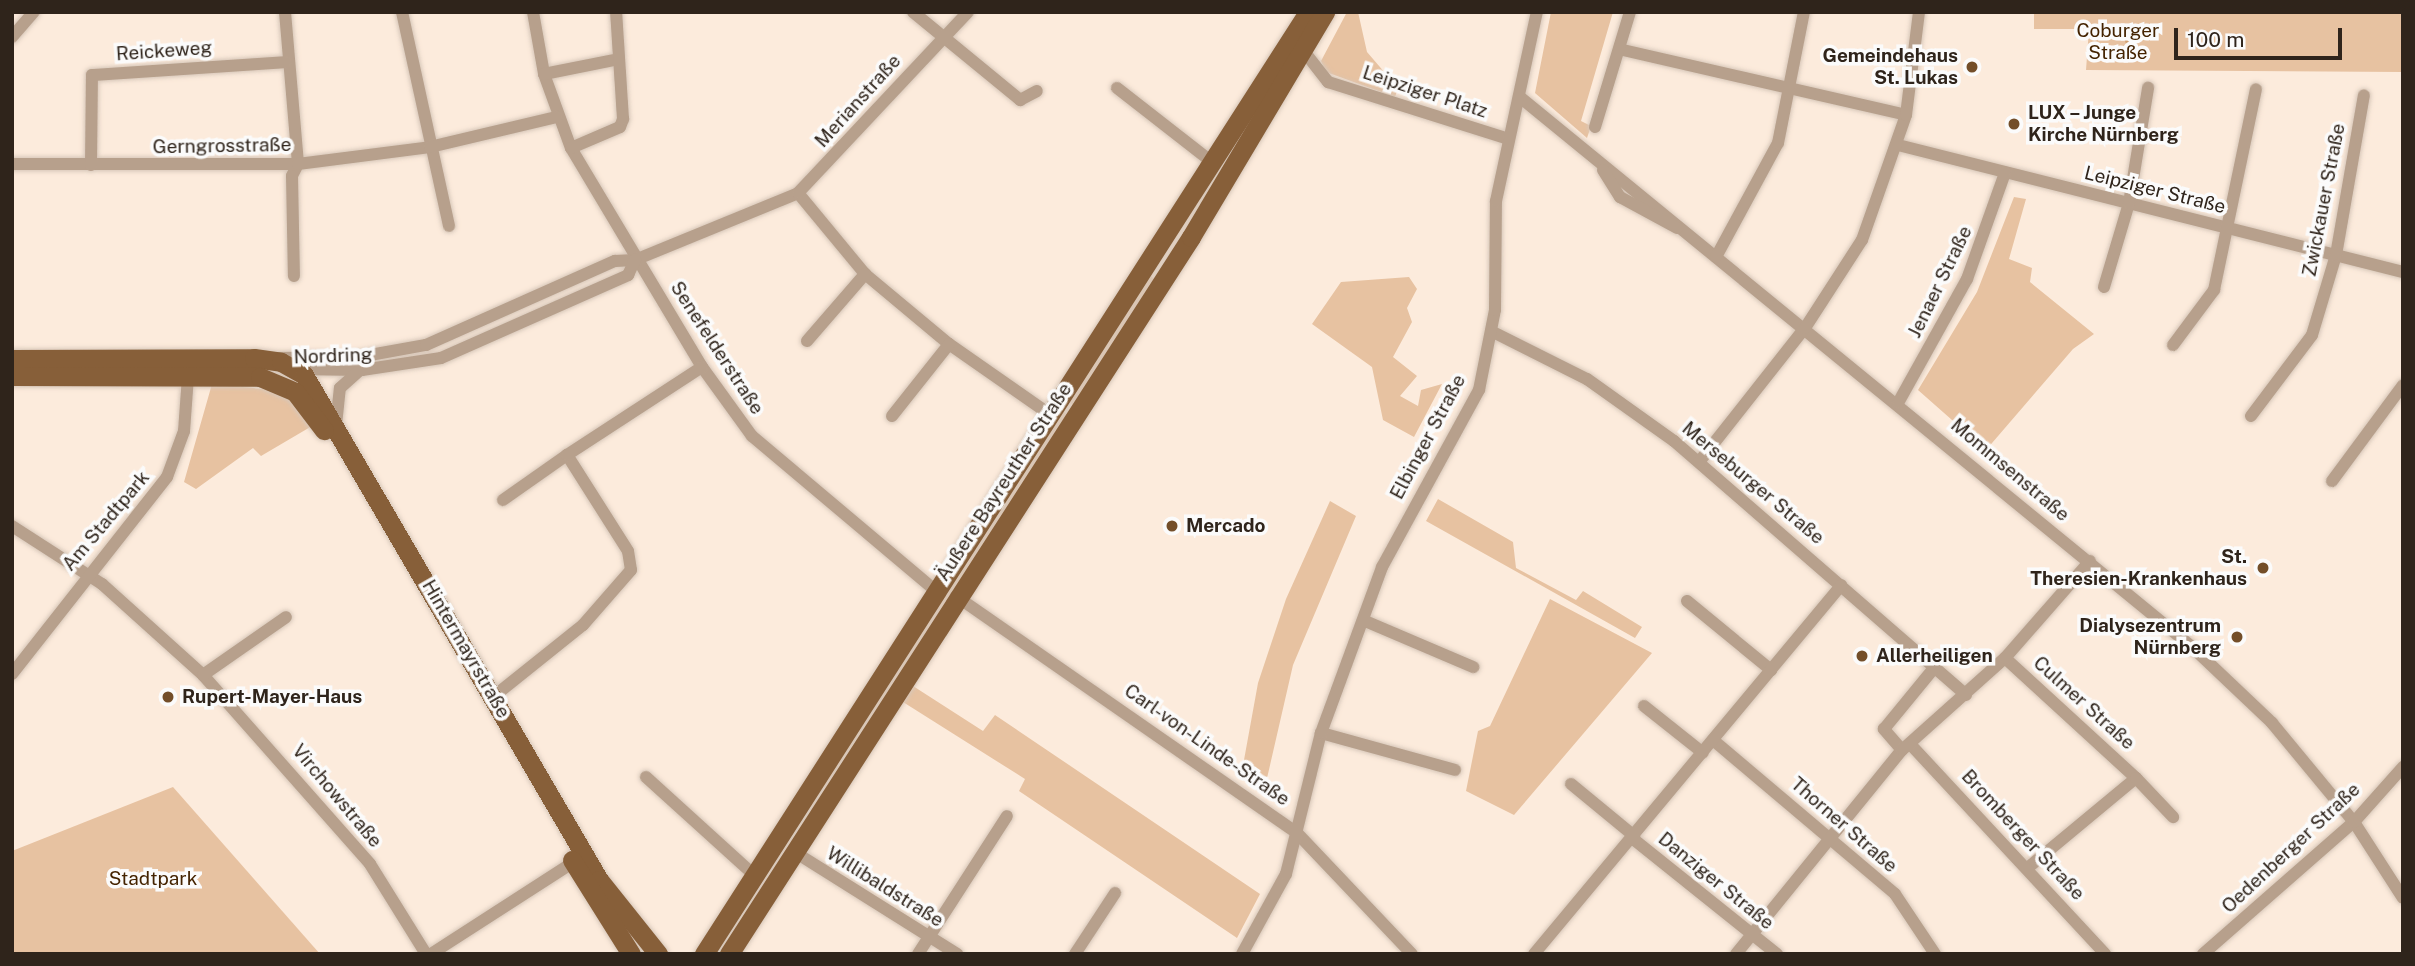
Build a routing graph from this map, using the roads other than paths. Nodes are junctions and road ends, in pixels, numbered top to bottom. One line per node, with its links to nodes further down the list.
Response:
1 (34, 12): 15 (street)
2 (285, 12): 19 (street)
3 (402, 12): 33 (street)
4 (533, 12): 20 (street, Senefelderstraße)
5 (616, 12): 18 (street)
6 (913, 12): 14 (street)
7 (968, 12): 14 (street, Merianstraße)
8 (1308, 12): 35 (main road, Äußere Bayreuther Straße)
9 (1325, 12): 16 (main road, Äußere Bayreuther Straße)
10 (1537, 12): 27 (street, Leipziger Platz)
11 (1630, 12): 17 (street)
12 (1804, 12): 23 (street)
13 (1919, 12): 28 (street)
14 (945, 34): 25 (street); 40 (street, Merianstraße)
15 (12, 37)
16 (1303, 50): 31 (street, Leipziger Platz); 77 (main road, Äußere Bayreuther Straße)
17 (1623, 50): 23 (street); 30 (street)
18 (619, 59): 20 (street); 34 (street)
19 (286, 62): 37 (street); 38 (street, Reickeweg)
20 (544, 74): 29 (street, Senefelderstraße)
21 (1117, 88): 35 (street)
22 (2148, 88): 41 (street)
23 (1793, 89): 28 (street); 45 (street)
24 (2256, 89): 43 (street)
25 (1037, 92)
26 (2364, 95): 44 (street, Zwickauer Straße)
27 (1521, 98): 31 (street, Leipziger Platz); 45 (street, Mommsenstraße)
28 (1906, 116): 32 (street)
29 (557, 117): 33 (street, Gerngrosstraße); 34 (street, Senefelderstraße)
30 (1595, 127)
31 (1506, 138): 52 (street, Elbinger Straße)
32 (1898, 145): 39 (street, Leipziger Straße); 51 (street)
33 (430, 147): 37 (street, Gerngrosstraße); 42 (street)
34 (571, 148): 46 (street, Senefelderstraße)
35 (1212, 162): 64 (main road, Äußere Bayreuther Straße)
36 (12, 164): 38 (street, Gerngrosstraße)
37 (299, 164): 38 (street, Gerngrosstraße); 49 (street)
38 (91, 165)
39 (2005, 173): 41 (street, Leipziger Straße); 63 (street, Jenaer Straße)
40 (798, 193): 46 (street, Nordring); 48 (street)
41 (2129, 203): 43 (street, Leipziger Straße); 50 (street)
42 (449, 226)
43 (2231, 229): 44 (street, Leipziger Straße); 55 (street)
44 (2336, 255): 47 (street, Leipziger Straße); 66 (street, Zwickauer Straße)
45 (1716, 257): 51 (street, Mommsenstraße)
46 (635, 260): 57 (street, Senefelderstraße); 58 (street, Nordring); 59 (street, Nordring)
47 (2403, 272)
48 (865, 274): 53 (street); 54 (street)
49 (294, 276)
50 (2104, 288)
51 (1805, 328): 63 (street, Mommsenstraße); 69 (street)
52 (1493, 332): 69 (street, Merseburger Straße); 80 (street, Elbinger Straße)
53 (807, 341)
54 (949, 344): 64 (street); 65 (street)
55 (2173, 345)
56 (12, 359): 59 (main road, Nordring)
57 (702, 367): 68 (street); 76 (street, Senefelderstraße)
58 (360, 370): 59 (street, Nordring); 67 (street)
59 (297, 371): 61 (main road, Nordring); 67 (main road, Hintermayrstraße); 108 (main road, Hintermayrstraße)
60 (12, 376): 61 (main road, Nordring)
61 (188, 376): 74 (street, Am Stadtpark)
62 (2403, 385): 70 (street)
63 (1898, 403): 73 (street, Mommsenstraße)
64 (1048, 413): 76 (main road, Äußere Bayreuther Straße)
65 (892, 416)
66 (2252, 416)
67 (336, 425): 88 (main road, Hintermayrstraße)
68 (567, 455): 71 (street); 88 (street)
69 (1699, 462): 75 (street, Merseburger Straße)
70 (2332, 481)
71 (503, 500)
72 (12, 526): 74 (street, Virchowstraße)
73 (2090, 561): 81 (street); 103 (street, Mommsenstraße)
74 (87, 573): 85 (street, Am Stadtpark); 86 (street, Virchowstraße)
75 (1841, 585): 83 (street, Merseburger Straße); 84 (street)
76 (935, 590): 98 (main road, Äußere Bayreuther Straße)
77 (956, 596): 100 (main road, Äußere Bayreuther Straße); 104 (street, Carl-von-Linde-Straße)
78 (1687, 601): 84 (street)
79 (286, 617): 86 (street)
80 (1363, 620): 82 (street); 90 (street, Elbinger Straße)
81 (2005, 658): 87 (street); 97 (street, Culmer Straße)
82 (1472, 667)
83 (1935, 667): 87 (street, Merseburger Straße); 92 (street, Bromberger Straße)
84 (1771, 670): 91 (street)
85 (12, 674)
86 (203, 675): 115 (street, Virchowstraße)
87 (1966, 695): 92 (street)
88 (493, 697): 117 (main road, Hintermayrstraße)
89 (1644, 706): 93 (street)
90 (1321, 733): 95 (street); 104 (street, Elbinger Straße)
91 (1713, 740): 93 (street); 106 (street, Thorner Straße)
92 (1907, 747): 106 (street); 109 (street, Bromberger Straße)
93 (1703, 754): 105 (street)
94 (2403, 767): 103 (street, Oedenberger Straße)
95 (1455, 770)
96 (646, 777): 110 (street)
97 (2136, 778): 102 (street, Culmer Straße); 109 (street, Culmer Straße)
98 (814, 779): 100 (main road); 110 (main road, Äußere Bayreuther Straße)
99 (1571, 783): 105 (street, Danziger Straße)
100 (829, 794): 107 (main road, Äußere Bayreuther Straße)
101 (1007, 816): 114 (street)
102 (2173, 817)
103 (2354, 822): 112 (street, Mommsenstraße); 130 (street, Oedenberger Straße)
104 (1297, 833): 123 (street, Elbinger Straße); 124 (street, Carl-von-Linde-Straße)
105 (1633, 837): 113 (street, Danziger Straße); 125 (street)
106 (1831, 837): 113 (street); 128 (street, Thorner Straße)
107 (793, 851): 114 (street, Willibaldstraße); 119 (main road, Äußere Bayreuther Straße)
108 (574, 862): 115 (street, Virchowstraße); 116 (main road, Hintermayrstraße)
109 (2029, 866): 129 (street, Bromberger Straße)
110 (754, 875): 118 (main road, Äußere Bayreuther Straße)
111 (1115, 893): 122 (street)
112 (2403, 898)
113 (1752, 934): 126 (street); 127 (street, Danziger Straße)
114 (929, 938): 120 (street); 121 (street, Willibaldstraße)
115 (428, 954)
116 (631, 954)
117 (658, 954)
118 (704, 954)
119 (729, 954)
120 (918, 954)
121 (957, 954)
122 (1075, 954)
123 (1242, 954)
124 (1412, 954)
125 (1534, 954)
126 (1736, 954)
127 (1777, 954)
128 (1935, 954)
129 (2105, 954)
130 (2203, 954)

